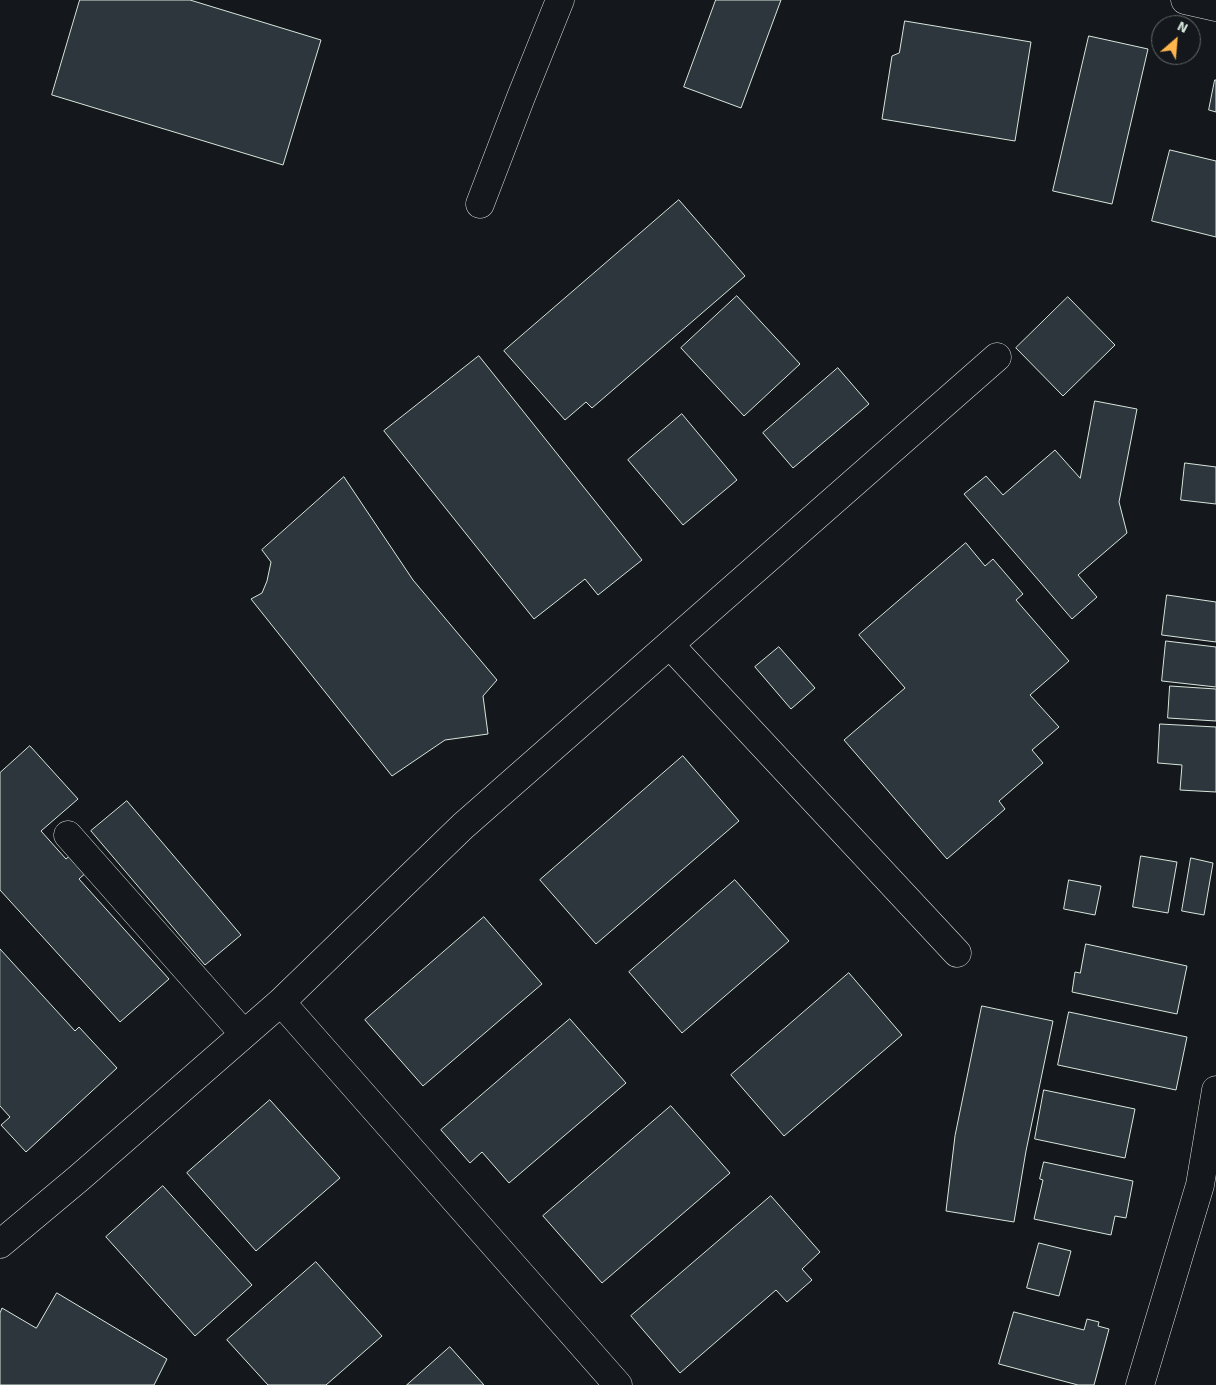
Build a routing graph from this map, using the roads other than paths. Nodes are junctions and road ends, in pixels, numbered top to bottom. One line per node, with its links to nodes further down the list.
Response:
1 (560, 0): 4 (street)
2 (1185, 0): 3 (street)
3 (1216, 7)
4 (480, 204)
5 (997, 357): 6 (street)
6 (670, 645): 8 (street); 9 (street)
7 (68, 835): 10 (street)
8 (957, 953)
9 (281, 1002): 10 (street); 13 (street)
10 (244, 1034): 12 (street)
11 (1216, 1090): 14 (street)
12 (0, 1244)
13 (618, 1385)
14 (1140, 1385)

